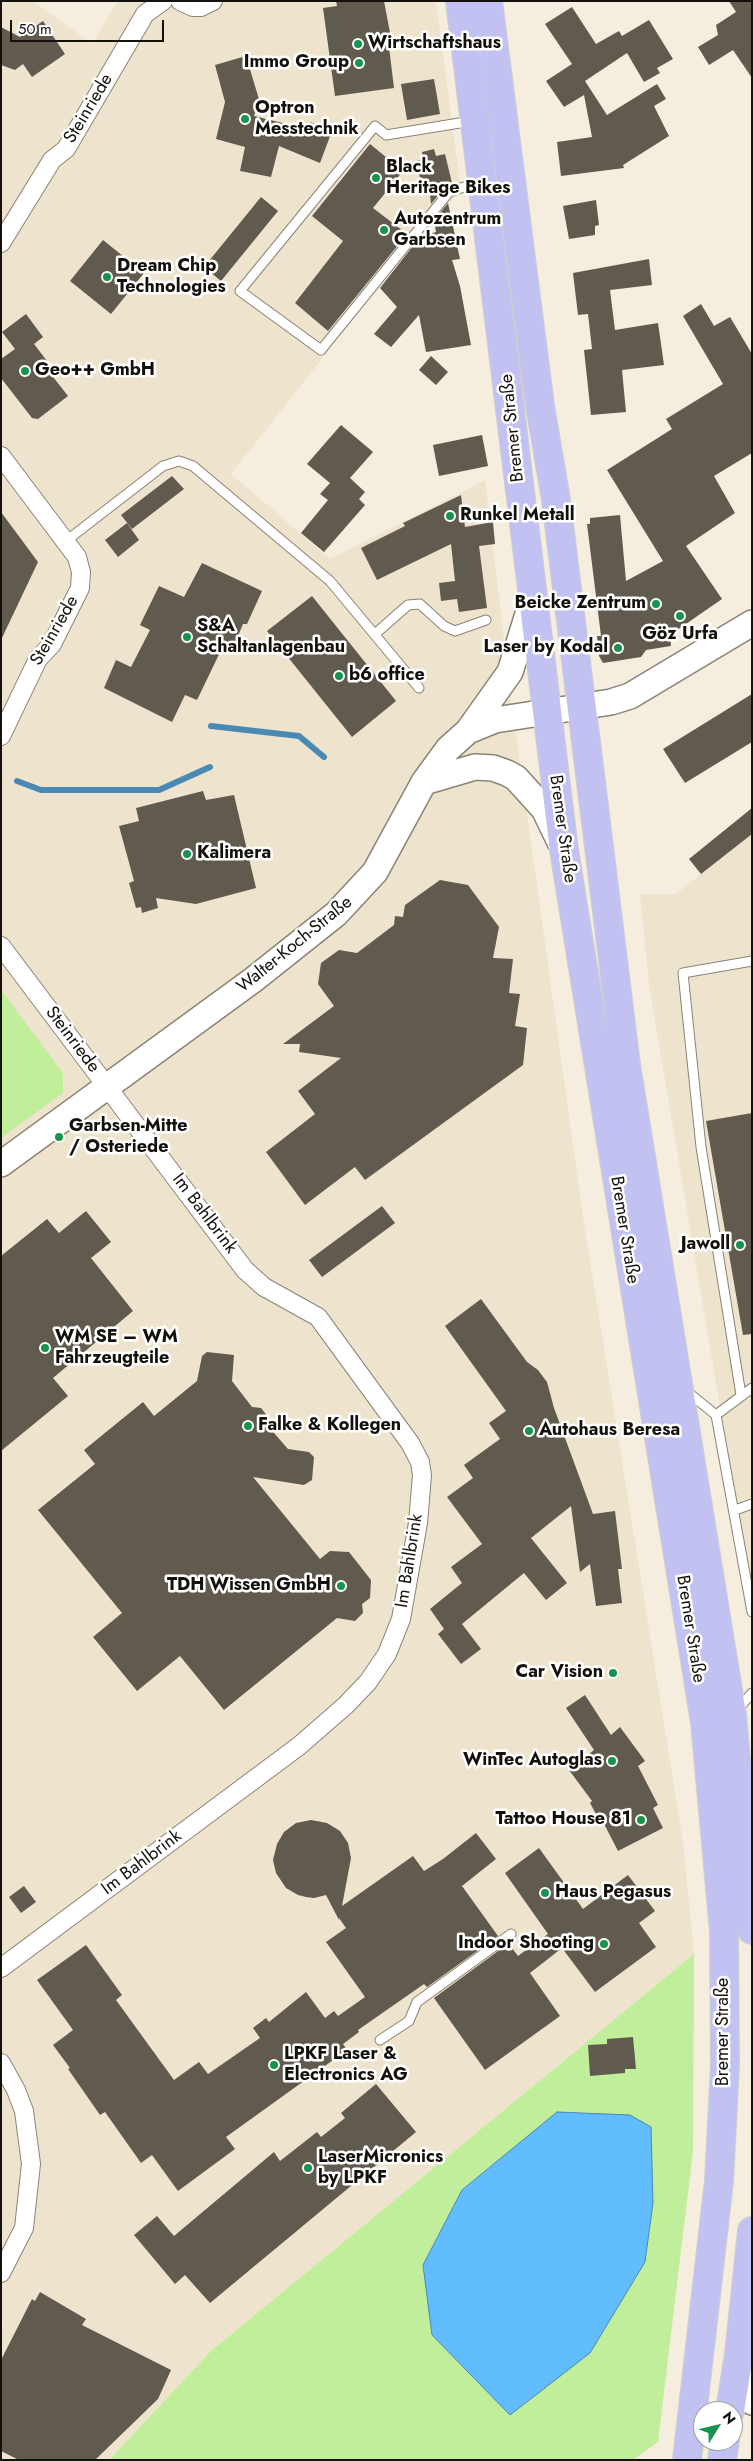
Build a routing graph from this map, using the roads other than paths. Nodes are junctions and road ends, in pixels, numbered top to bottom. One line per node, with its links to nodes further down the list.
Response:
1 (163, 1): 8 (street, Steinriede)
2 (180, 1): 3 (street)
3 (213, 1)
4 (460, 1): 6 (main road, Bremer Straße)
5 (488, 1): 16 (main road, Bremer Straße)
6 (475, 121): 7 (main road, Bremer Straße); 7 (lane)
7 (482, 182): 11 (main road, Bremer Straße)
8 (1, 244)
9 (1, 456): 10 (street, Steinriede)
10 (66, 541): 14 (lane); 19 (street, Steinriede)
11 (533, 600): 17 (main road, Bremer Straße); 18 (street)
12 (486, 620): 14 (lane)
13 (752, 623): 16 (street, Walter-Koch-Straße)
14 (375, 634): 15 (lane)
15 (419, 688)
16 (582, 706): 17 (street, Walter-Koch-Straße); 26 (main road, Bremer Straße)
17 (547, 712): 18 (street, Walter-Koch-Straße); 21 (main road, Bremer Straße)
18 (468, 731): 20 (street, Walter-Koch-Straße)
19 (1, 736)
20 (424, 782): 21 (street); 24 (street, Walter-Koch-Straße)
21 (564, 850): 45 (main road, Bremer Straße)
22 (1, 946): 24 (street, Steinriede)
23 (752, 961): 28 (lane)
24 (108, 1085): 25 (street, Walter-Koch-Straße); 37 (street, Im Bahlbrink)
25 (1, 1164)
26 (677, 1384): 29 (lane); 34 (main road, Bremer Straße)
27 (752, 1388): 28 (lane)
28 (741, 1395): 29 (lane)
29 (716, 1414): 31 (lane)
30 (752, 1504): 31 (lane)
31 (735, 1510): 32 (lane)
32 (752, 1612)
33 (752, 1693): 34 (lane)
34 (732, 1715): 35 (main road, Bremer Straße)
35 (752, 1930)
36 (511, 1934): 38 (lane)
37 (1, 1968)
38 (380, 2040)
39 (1, 2063): 41 (street)
40 (752, 2231): 42 (main road)
41 (1, 2273)
42 (739, 2354): 43 (main road); 44 (street)
43 (732, 2401)
44 (752, 2402)
45 (687, 2460)

